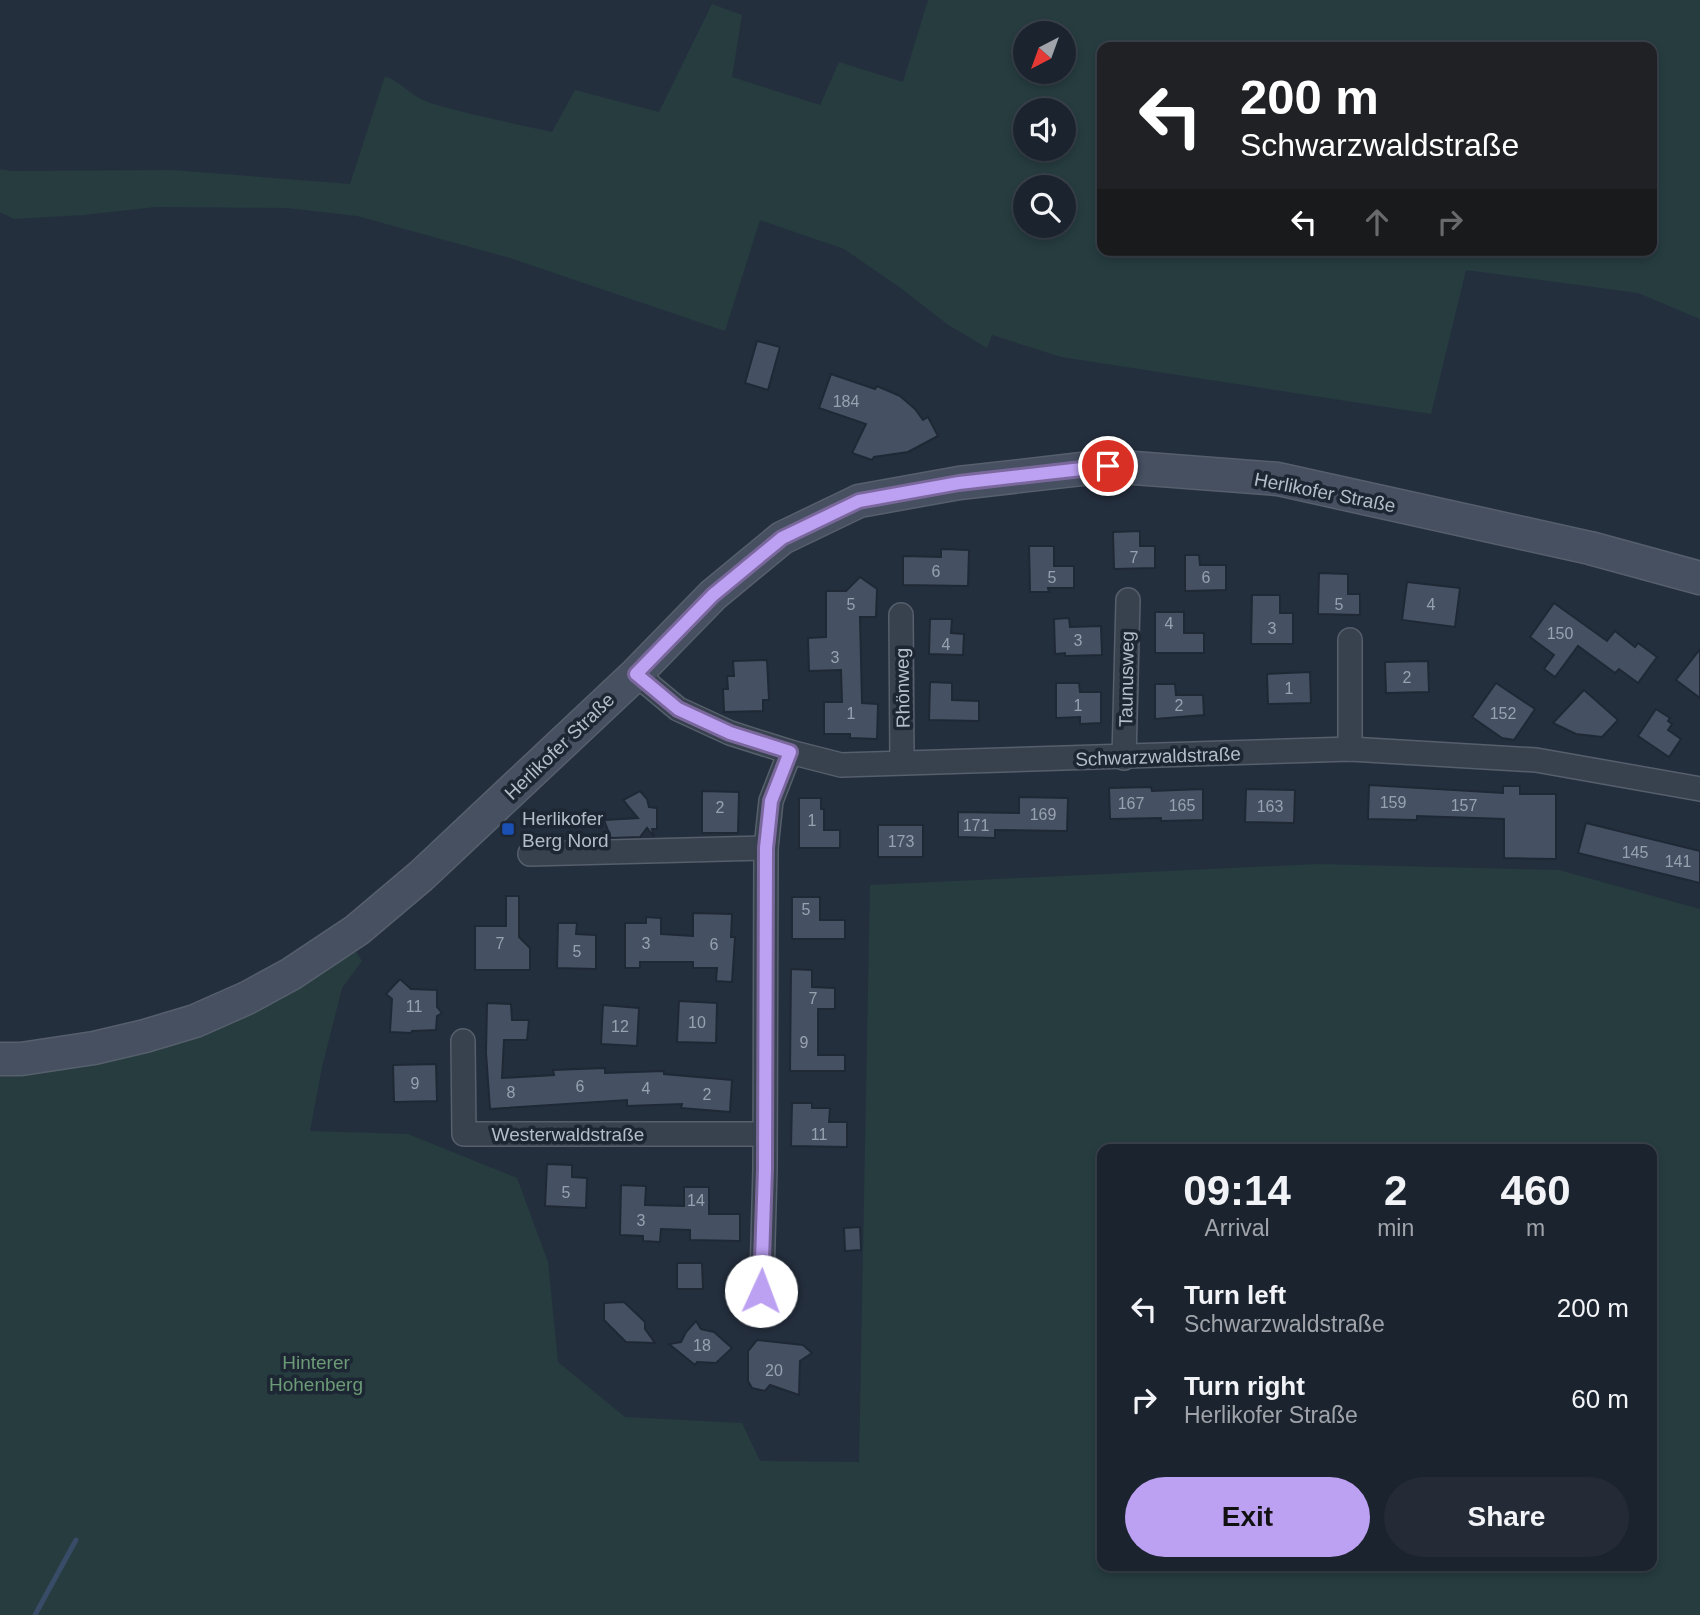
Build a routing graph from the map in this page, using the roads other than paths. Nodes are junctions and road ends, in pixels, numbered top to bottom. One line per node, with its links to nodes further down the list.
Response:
1 (1700, 578): 5 (main road, Herlikofer Straße)
2 (1128, 600): 8 (street, Taunusweg)
3 (901, 615): 9 (street, Rhönweg)
4 (1350, 640): 6 (street)
5 (636, 674): 7 (street, Schwarzwaldstraße); 14 (main road, Herlikofer Straße)
6 (1350, 749): 8 (street, Schwarzwaldstraße); 10 (street, Schwarzwaldstraße)
7 (790, 752): 9 (street, Schwarzwaldstraße); 11 (street)
8 (1124, 758): 9 (street, Schwarzwaldstraße)
9 (902, 762)
10 (1700, 789)
11 (766, 848): 12 (street); 15 (street)
12 (530, 854)
13 (463, 1041): 15 (street, Westerwaldstraße)
14 (0, 1059)
15 (764, 1134): 16 (street)
16 (761, 1315)

